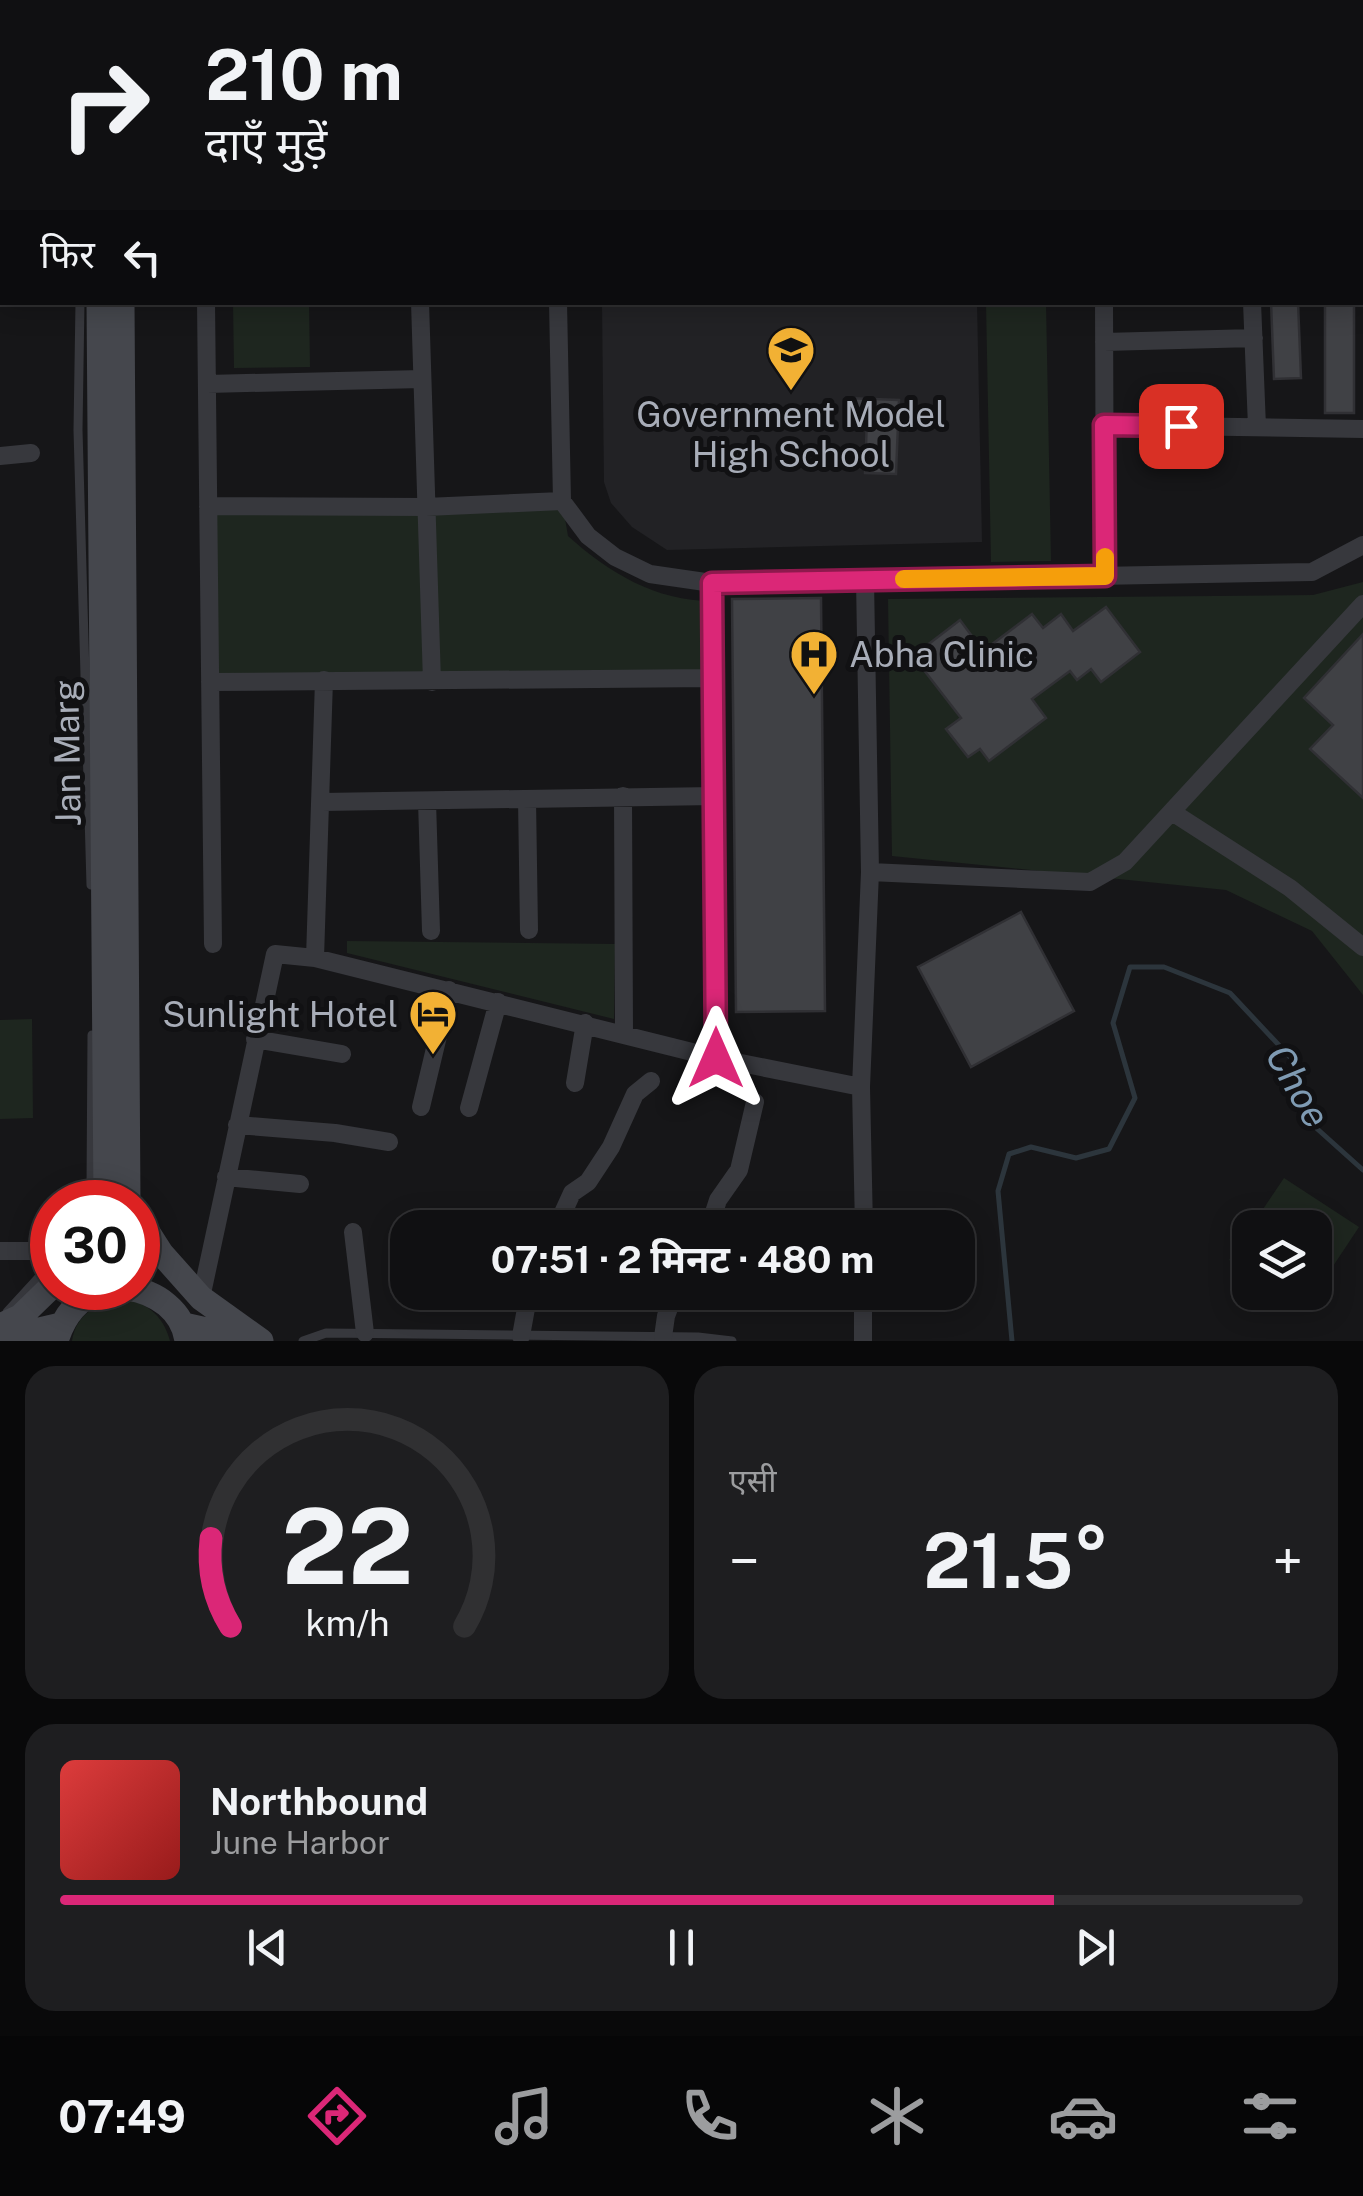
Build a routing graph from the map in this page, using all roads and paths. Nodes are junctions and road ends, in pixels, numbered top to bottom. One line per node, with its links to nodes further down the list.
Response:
1 (80, 305): 58 (lane)
2 (99, 305): 59 (main road, Jan Marg)
3 (122, 305): 60 (main road, Jan Marg)
4 (206, 305): 12 (street)
5 (420, 305): 11 (street)
6 (558, 305): 18 (street)
7 (1104, 305): 10 (street)
8 (1252, 305): 9 (street)
9 (1254, 338): 10 (street); 14 (street)
10 (1104, 342): 13 (street)
11 (422, 380): 12 (street); 20 (street)
12 (207, 384): 19 (street)
13 (1104, 425): 14 (street); 22 (street)
14 (1257, 427): 15 (street)
15 (1363, 429)
16 (31, 453): 17 (street)
17 (0, 456)
18 (562, 501): 20 (street); 24 (street)
19 (208, 506): 20 (street); 28 (street)
20 (426, 507): 29 (street)
21 (1363, 545): 22 (street)
22 (1105, 576): 23 (street)
23 (865, 580): 24 (street); 36 (street)
24 (712, 583): 26 (street)
25 (1363, 604): 35 (street)
26 (713, 678): 29 (street); 31 (street)
27 (324, 680): 28 (street); 29 (street); 34 (street)
28 (210, 682): 39 (street)
29 (432, 682)
30 (624, 796): 31 (street); 32 (street); 45 (street)
31 (714, 796): 48 (street)
32 (528, 798): 33 (street); 37 (street)
33 (427, 800): 34 (street); 38 (street)
34 (322, 802): 41 (street)
35 (1172, 812): 36 (street); 40 (street)
36 (870, 872): 51 (street)
37 (529, 930)
38 (431, 931)
39 (213, 944)
40 (1363, 947)
41 (315, 958): 42 (street); 46 (street)
42 (448, 990): 43 (street); 53 (street)
43 (498, 1002): 44 (street); 54 (street)
44 (585, 1023): 45 (street); 50 (street)
45 (624, 1032): 48 (street)
46 (256, 1039): 47 (street); 55 (street)
47 (342, 1054)
48 (716, 1058): 51 (street)
49 (652, 1081): 62 (street)
50 (574, 1083)
51 (861, 1087): 64 (street)
52 (754, 1102): 63 (street)
53 (421, 1107)
54 (469, 1108)
55 (238, 1124): 56 (street); 57 (street)
56 (389, 1142)
57 (226, 1177): 61 (street); 70 (street)
58 (92, 1180)
59 (112, 1180)
60 (112, 1180)
61 (300, 1184)
62 (564, 1210)
63 (715, 1210)
64 (864, 1210)
65 (353, 1232): 80 (street)
66 (0, 1251): 68 (street)
67 (160, 1252): 70 (main road)
68 (30, 1255)
69 (30, 1282): 77 (lane)
70 (201, 1298): 84 (main road)
71 (160, 1301): 79 (main road)
72 (30, 1308): 77 (main road)
73 (71, 1310): 78 (main road)
74 (525, 1310): 81 (street)
75 (668, 1310): 82 (street)
76 (864, 1310): 87 (street)
77 (0, 1324)
78 (58, 1333): 83 (main road)
79 (185, 1333): 84 (main road)
80 (365, 1333): 81 (lane); 85 (lane)
81 (520, 1336): 82 (lane)
82 (663, 1336): 86 (lane)
83 (0, 1339)
84 (259, 1341)
85 (303, 1341)
86 (732, 1341)
87 (863, 1341)

